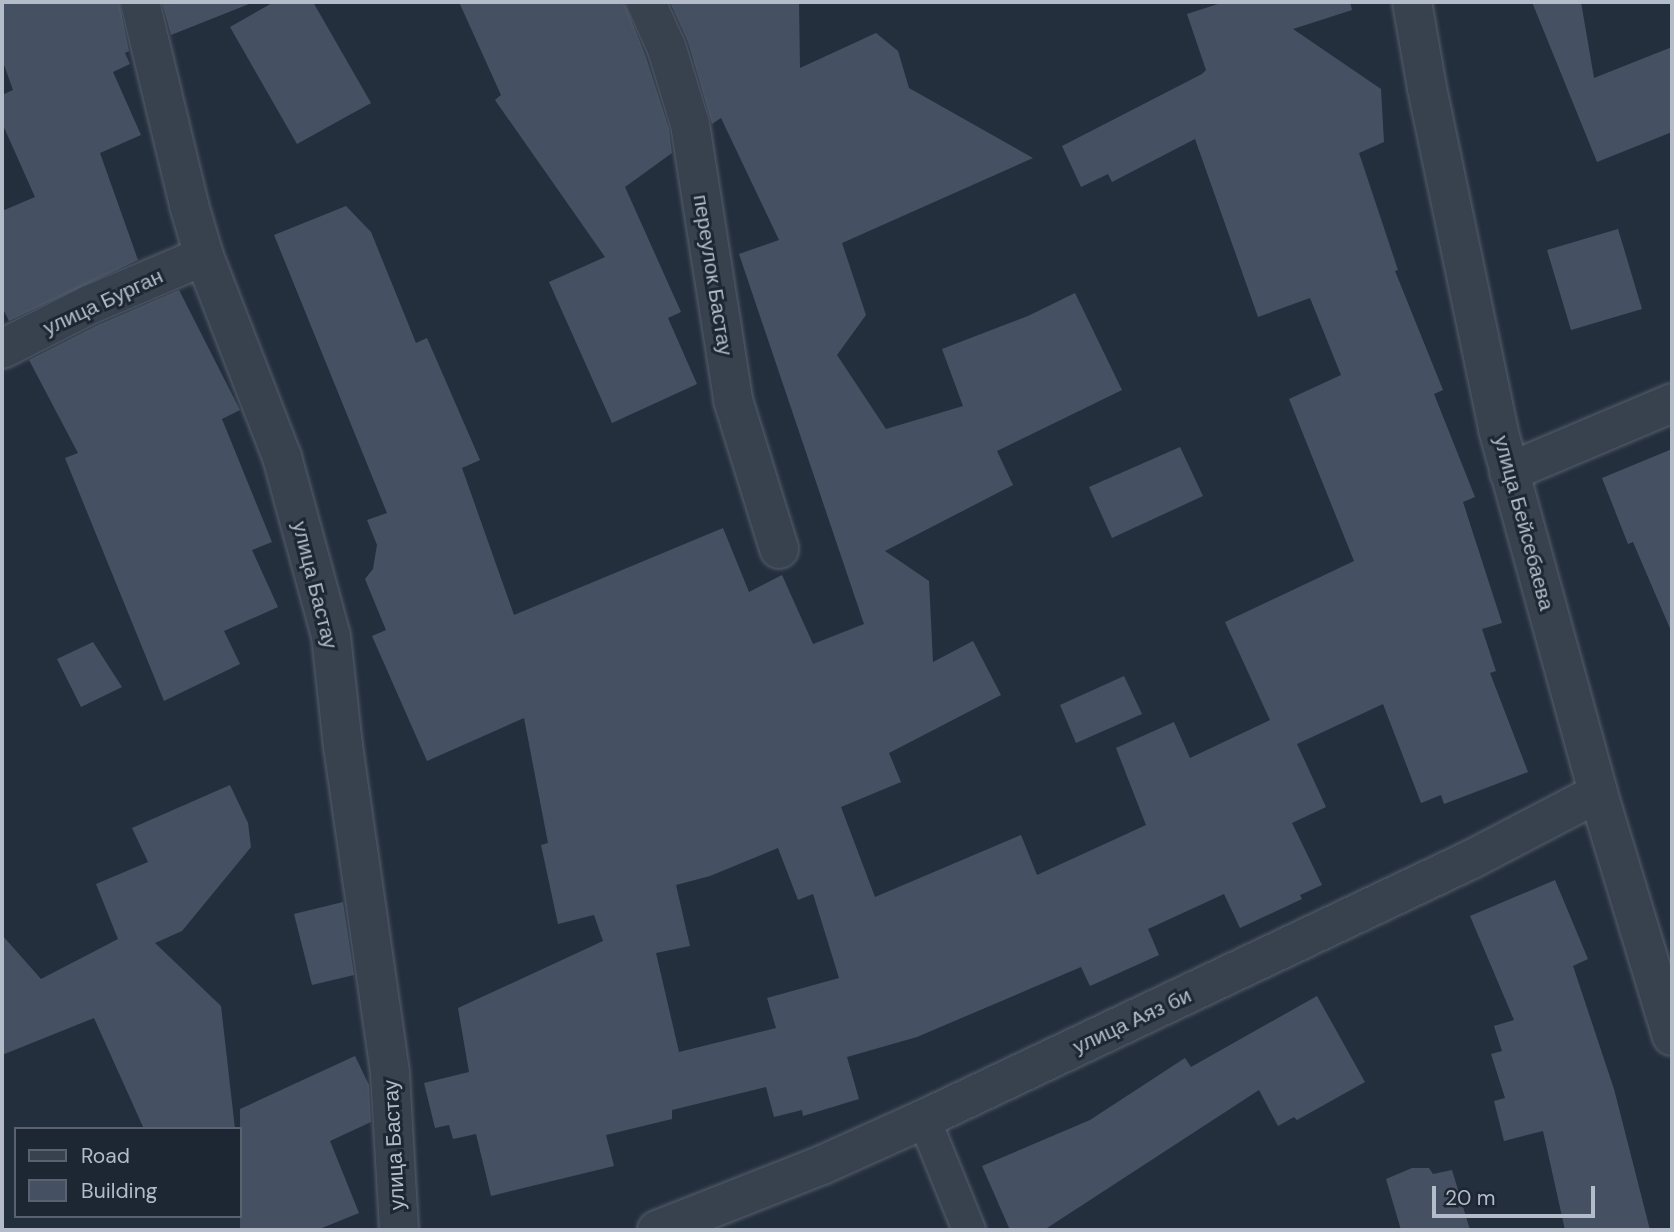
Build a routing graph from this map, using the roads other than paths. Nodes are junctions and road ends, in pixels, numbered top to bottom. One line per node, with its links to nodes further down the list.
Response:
1 (140, 2): 4 (street, улица Бастау)
2 (646, 2): 8 (street, переулок Бастау)
3 (1412, 2): 7 (street, улица Бейсебаева)
4 (204, 256): 5 (street, улица Бурган); 12 (street, улица Бастау)
5 (2, 349)
6 (1672, 403): 7 (street)
7 (1509, 472): 9 (street, улица Бейсебаева)
8 (779, 549)
9 (1598, 793): 10 (street, улица Бейсебаева); 11 (street, улица Аяз би)
10 (1672, 1036)
11 (924, 1119): 13 (street, улица Аяз би); 14 (lane)
12 (399, 1230)
13 (657, 1230)
14 (969, 1230)

